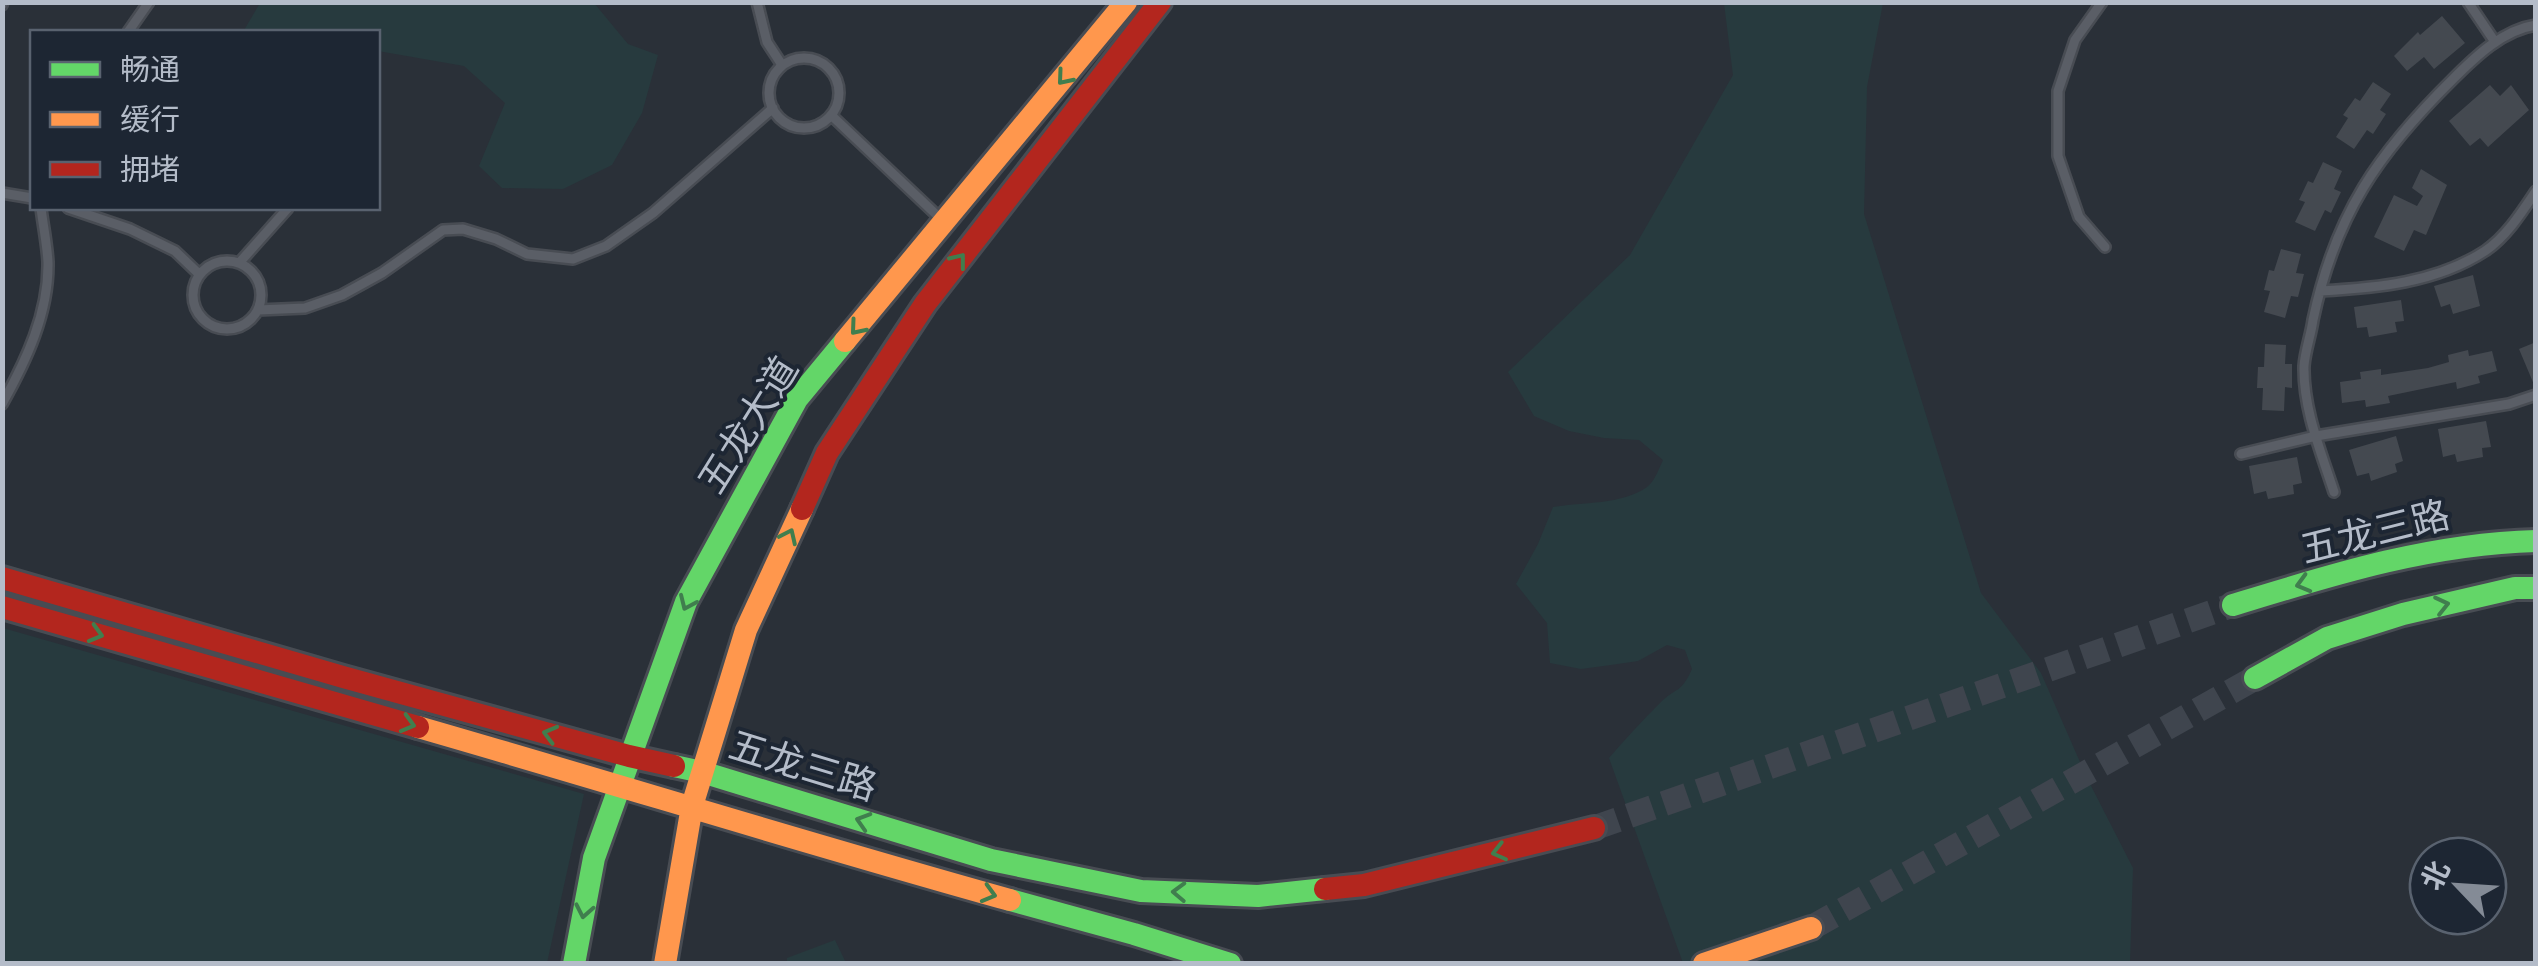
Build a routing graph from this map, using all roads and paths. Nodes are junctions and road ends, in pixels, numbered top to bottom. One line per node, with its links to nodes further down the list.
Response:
1 (149, 2): 8 (lane)
2 (757, 2): 10 (lane)
3 (1126, 2): 19 (main road, 五龙大道, one-way to 19)
4 (1160, 2): 37 (main road, one-way to 4)
5 (2102, 2): 20 (lane)
6 (2468, 2): 9 (lane)
7 (2536, 25): 9 (lane)
8 (129, 30)
9 (2495, 42): 23 (lane)
10 (782, 65): 11 (lane); 12 (lane)
11 (773, 108): 12 (lane); 24 (lane)
12 (831, 115): 19 (lane)
13 (2536, 191): 23 (lane)
14 (2, 193): 15 (lane)
15 (30, 198)
16 (41, 210): 26 (lane)
17 (74, 210): 22 (lane)
18 (286, 210): 21 (lane)
19 (945, 223): 36 (main road, 五龙大道, one-way to 36)
20 (2105, 247)
21 (240, 262): 22 (lane); 24 (lane)
22 (199, 274): 24 (lane)
23 (2320, 291): 27 (lane)
24 (258, 310)
25 (2536, 396): 27 (lane)
26 (2, 404)
27 (2316, 436): 28 (lane); 29 (lane)
28 (2242, 454)
29 (2334, 492)
30 (2536, 541): 33 (main road, 五龙三路, one-way to 33)
31 (2, 578): 36 (main road, 五龙三路, one-way to 31)
32 (2536, 588): 35 (main road, one-way to 32)
33 (2233, 605)
34 (2, 607): 38 (main road, 五龙三路, one-way to 38)
35 (2256, 678)
36 (629, 756): 37 (main road, 五龙三路); 38 (main road, 五龙大道)
37 (702, 772): 39 (main road); 40 (main road, 五龙三路, one-way to 37)
38 (619, 785): 39 (main road, 五龙三路); 42 (main road, 五龙大道, one-way to 42)
39 (692, 806): 43 (main road); 44 (main road, 五龙三路, one-way to 44)
40 (1594, 828)
41 (1811, 928): 45 (main road)
42 (574, 964)
43 (666, 964)
44 (1230, 964)
45 (1704, 964)

